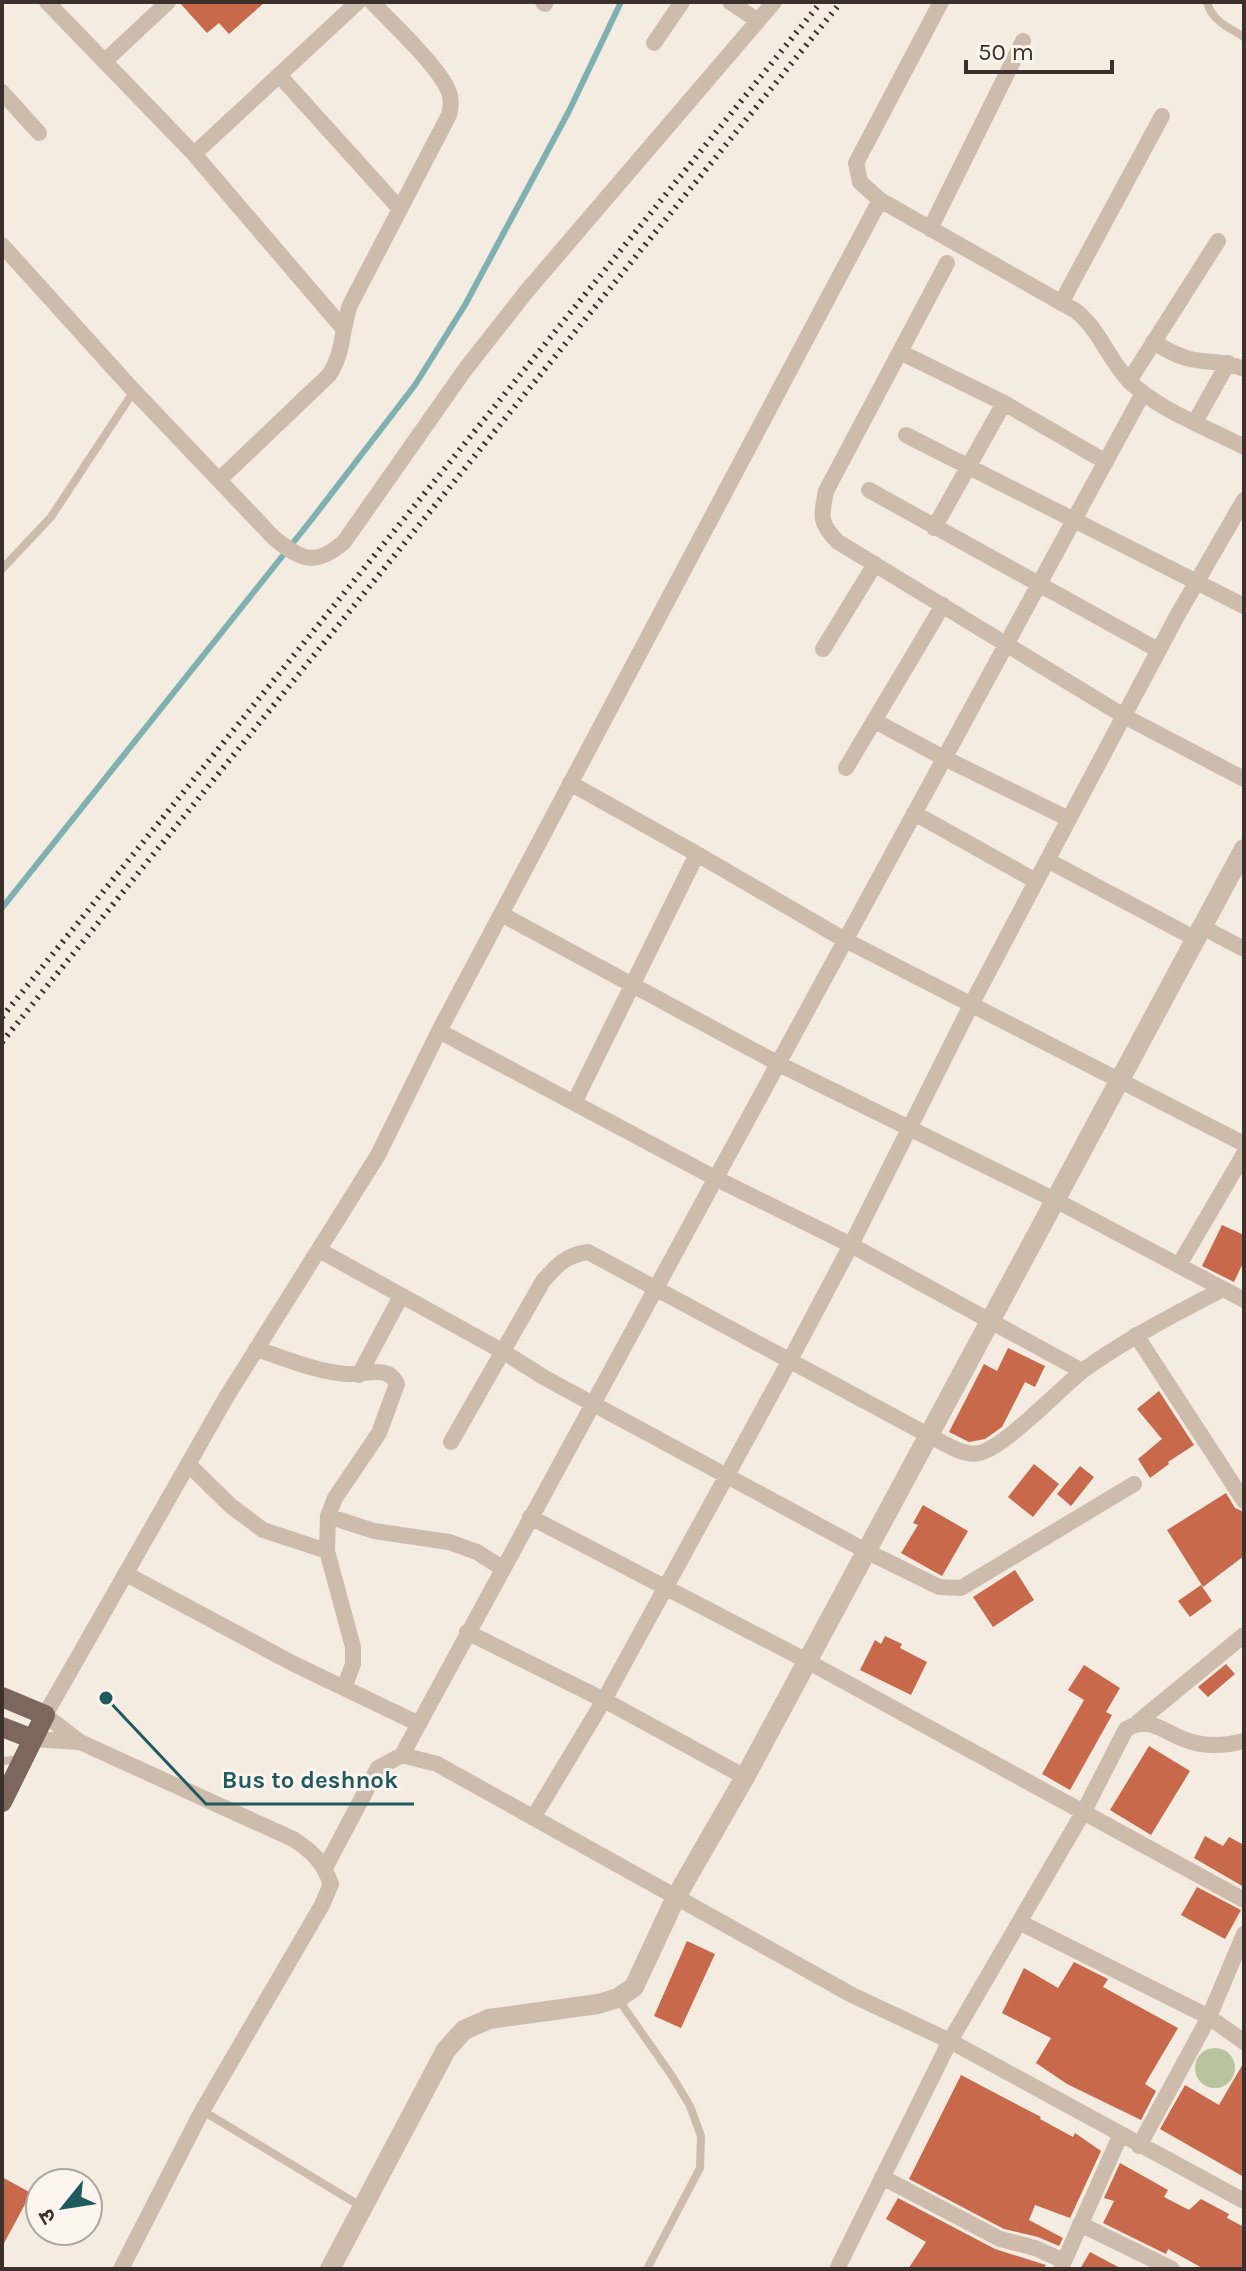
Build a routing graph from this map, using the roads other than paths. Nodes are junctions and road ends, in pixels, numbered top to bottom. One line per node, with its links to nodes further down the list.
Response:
1 (47, 2): 14 (street)
2 (168, 2): 14 (street)
3 (358, 2): 15 (street)
4 (372, 2): 21 (street)
5 (682, 2): 13 (street)
6 (730, 2): 10 (street)
7 (774, 2): 10 (street)
8 (941, 2): 20 (street)
9 (1207, 2): 11 (lane)
10 (758, 21): 40 (street)
11 (1244, 37)
12 (1023, 41): 22 (street)
13 (654, 43)
14 (105, 61): 19 (street)
15 (279, 75): 19 (street); 21 (street)
16 (2, 92): 18 (street)
17 (1162, 116): 26 (street)
18 (39, 133)
19 (194, 154): 27 (street)
20 (880, 200): 22 (street); 59 (street)
21 (399, 208): 27 (street)
22 (930, 229): 26 (street)
23 (1218, 241): 28 (street)
24 (2, 245): 32 (street)
25 (947, 263): 29 (street)
26 (1061, 303): 31 (street)
27 (342, 327): 40 (street)
28 (1153, 342): 30 (street); 31 (street)
29 (900, 352): 34 (street); 45 (street)
30 (1236, 366): 35 (street)
31 (1129, 381): 33 (street)
32 (134, 391): 40 (street); 46 (lane)
33 (1143, 393): 35 (street); 38 (street)
34 (1004, 403): 38 (street); 39 (street)
35 (1195, 422): 37 (street)
36 (906, 435): 39 (street)
37 (1244, 447)
38 (1106, 462): 43 (street)
39 (968, 466): 43 (street); 44 (street)
40 (219, 480)
41 (869, 490): 44 (street)
42 (1244, 500): 47 (street)
43 (1074, 521): 47 (street); 48 (street)
44 (934, 528): 48 (street)
45 (875, 564): 49 (street); 52 (street)
46 (2, 569)
47 (1197, 581): 50 (street); 53 (street)
48 (1038, 585): 51 (street); 53 (street)
49 (943, 605): 51 (street); 55 (street)
50 (1244, 606)
51 (1007, 644): 54 (street); 56 (street)
52 (823, 649)
53 (1158, 650): 54 (street)
54 (1124, 716): 58 (street); 61 (street)
55 (875, 721): 56 (street); 57 (street)
56 (944, 758): 60 (street); 61 (street)
57 (846, 768)
58 (1244, 779)
59 (570, 783): 63 (street); 66 (street)
60 (914, 813): 65 (street); 68 (street)
61 (1069, 819): 64 (street)
62 (1244, 849): 67 (street)
63 (697, 854): 68 (street); 70 (street)
64 (1047, 860): 65 (street); 67 (street)
65 (1036, 881): 71 (street)
66 (501, 914): 70 (street); 72 (street)
67 (1199, 933): 69 (street); 74 (street)
68 (845, 940): 71 (street); 73 (street)
69 (1244, 949)
70 (633, 984): 73 (street); 75 (street)
71 (971, 1005): 74 (street); 76 (street)
72 (439, 1031): 75 (street); 82 (street)
73 (777, 1063): 76 (street); 79 (street)
74 (1118, 1080): 77 (street); 80 (street)
75 (574, 1103): 79 (street)
76 (908, 1129): 80 (street); 81 (street)
77 (1244, 1144)
78 (1244, 1154): 83 (street)
79 (715, 1178): 81 (street); 84 (street)
80 (1055, 1200): 83 (street); 88 (street)
81 (851, 1245): 88 (street); 92 (street)
82 (319, 1250): 86 (street); 90 (street)
83 (1179, 1265): 85 (street)
84 (656, 1286): 91 (street); 92 (street); 95 (street)
85 (1223, 1289): 87 (street); 89 (street)
86 (401, 1296): 91 (street); 94 (street)
87 (1244, 1300)
88 (990, 1321): 93 (street); 96 (street)
89 (1136, 1335): 93 (street); 101 (street)
90 (256, 1349): 94 (street); 98 (street)
91 (502, 1351): 95 (street); 97 (street)
92 (790, 1360): 96 (street); 99 (street)
93 (1082, 1371): 96 (street)
94 (359, 1375): 102 (street)
95 (592, 1404): 99 (street); 103 (street)
96 (928, 1435): 105 (street)
97 (451, 1442)
98 (188, 1464): 104 (street); 107 (street)
99 (727, 1476): 105 (street); 108 (street)
100 (1134, 1484): 105 (street)
101 (1244, 1501)
102 (328, 1516): 104 (street); 106 (street)
103 (530, 1517): 106 (street); 108 (street)
104 (327, 1551): 112 (street)
105 (866, 1551): 111 (street)
106 (502, 1568): 109 (street)
107 (126, 1574): 112 (street); 115 (street)
108 (665, 1588): 111 (street); 114 (street)
109 (467, 1632): 114 (street); 117 (street)
110 (1244, 1635): 116 (street)
111 (807, 1661): 124 (street); 126 (street)
112 (344, 1688): 117 (street)
113 (2, 1697): 115 (main road)
114 (604, 1700): 124 (street); 127 (street)
115 (45, 1715): 119 (main road); 121 (street)
116 (1138, 1722): 120 (street); 126 (street)
117 (417, 1723): 122 (street)
118 (2, 1727): 119 (main road)
119 (33, 1739): 121 (street); 123 (main road)
120 (1244, 1741)
121 (80, 1742): 128 (street)
122 (402, 1755): 127 (street); 128 (street)
123 (12, 1760): 125 (main road)
124 (745, 1777): 129 (street)
125 (2, 1802)
126 (1084, 1811): 130 (street); 131 (street)
127 (533, 1818): 129 (street)
128 (325, 1868): 137 (street)
129 (676, 1897): 133 (street); 135 (street)
130 (1244, 1900)
131 (1021, 1923): 134 (street); 135 (street)
132 (1244, 1934): 134 (street)
133 (618, 1998): 142 (street); 147 (lane)
134 (1209, 2017): 136 (street); 139 (street)
135 (950, 2041): 138 (street); 140 (street)
136 (1244, 2042)
137 (202, 2111): 142 (lane); 145 (street)
138 (1120, 2136): 139 (street); 143 (street)
139 (1139, 2146): 141 (street)
140 (882, 2177): 144 (street); 148 (street)
141 (1244, 2201)
142 (363, 2207): 146 (street)
143 (1080, 2224): 144 (street); 149 (street)
144 (1062, 2267)
145 (121, 2269)
146 (330, 2269)
147 (647, 2269)
148 (837, 2269)
149 (1172, 2269)

